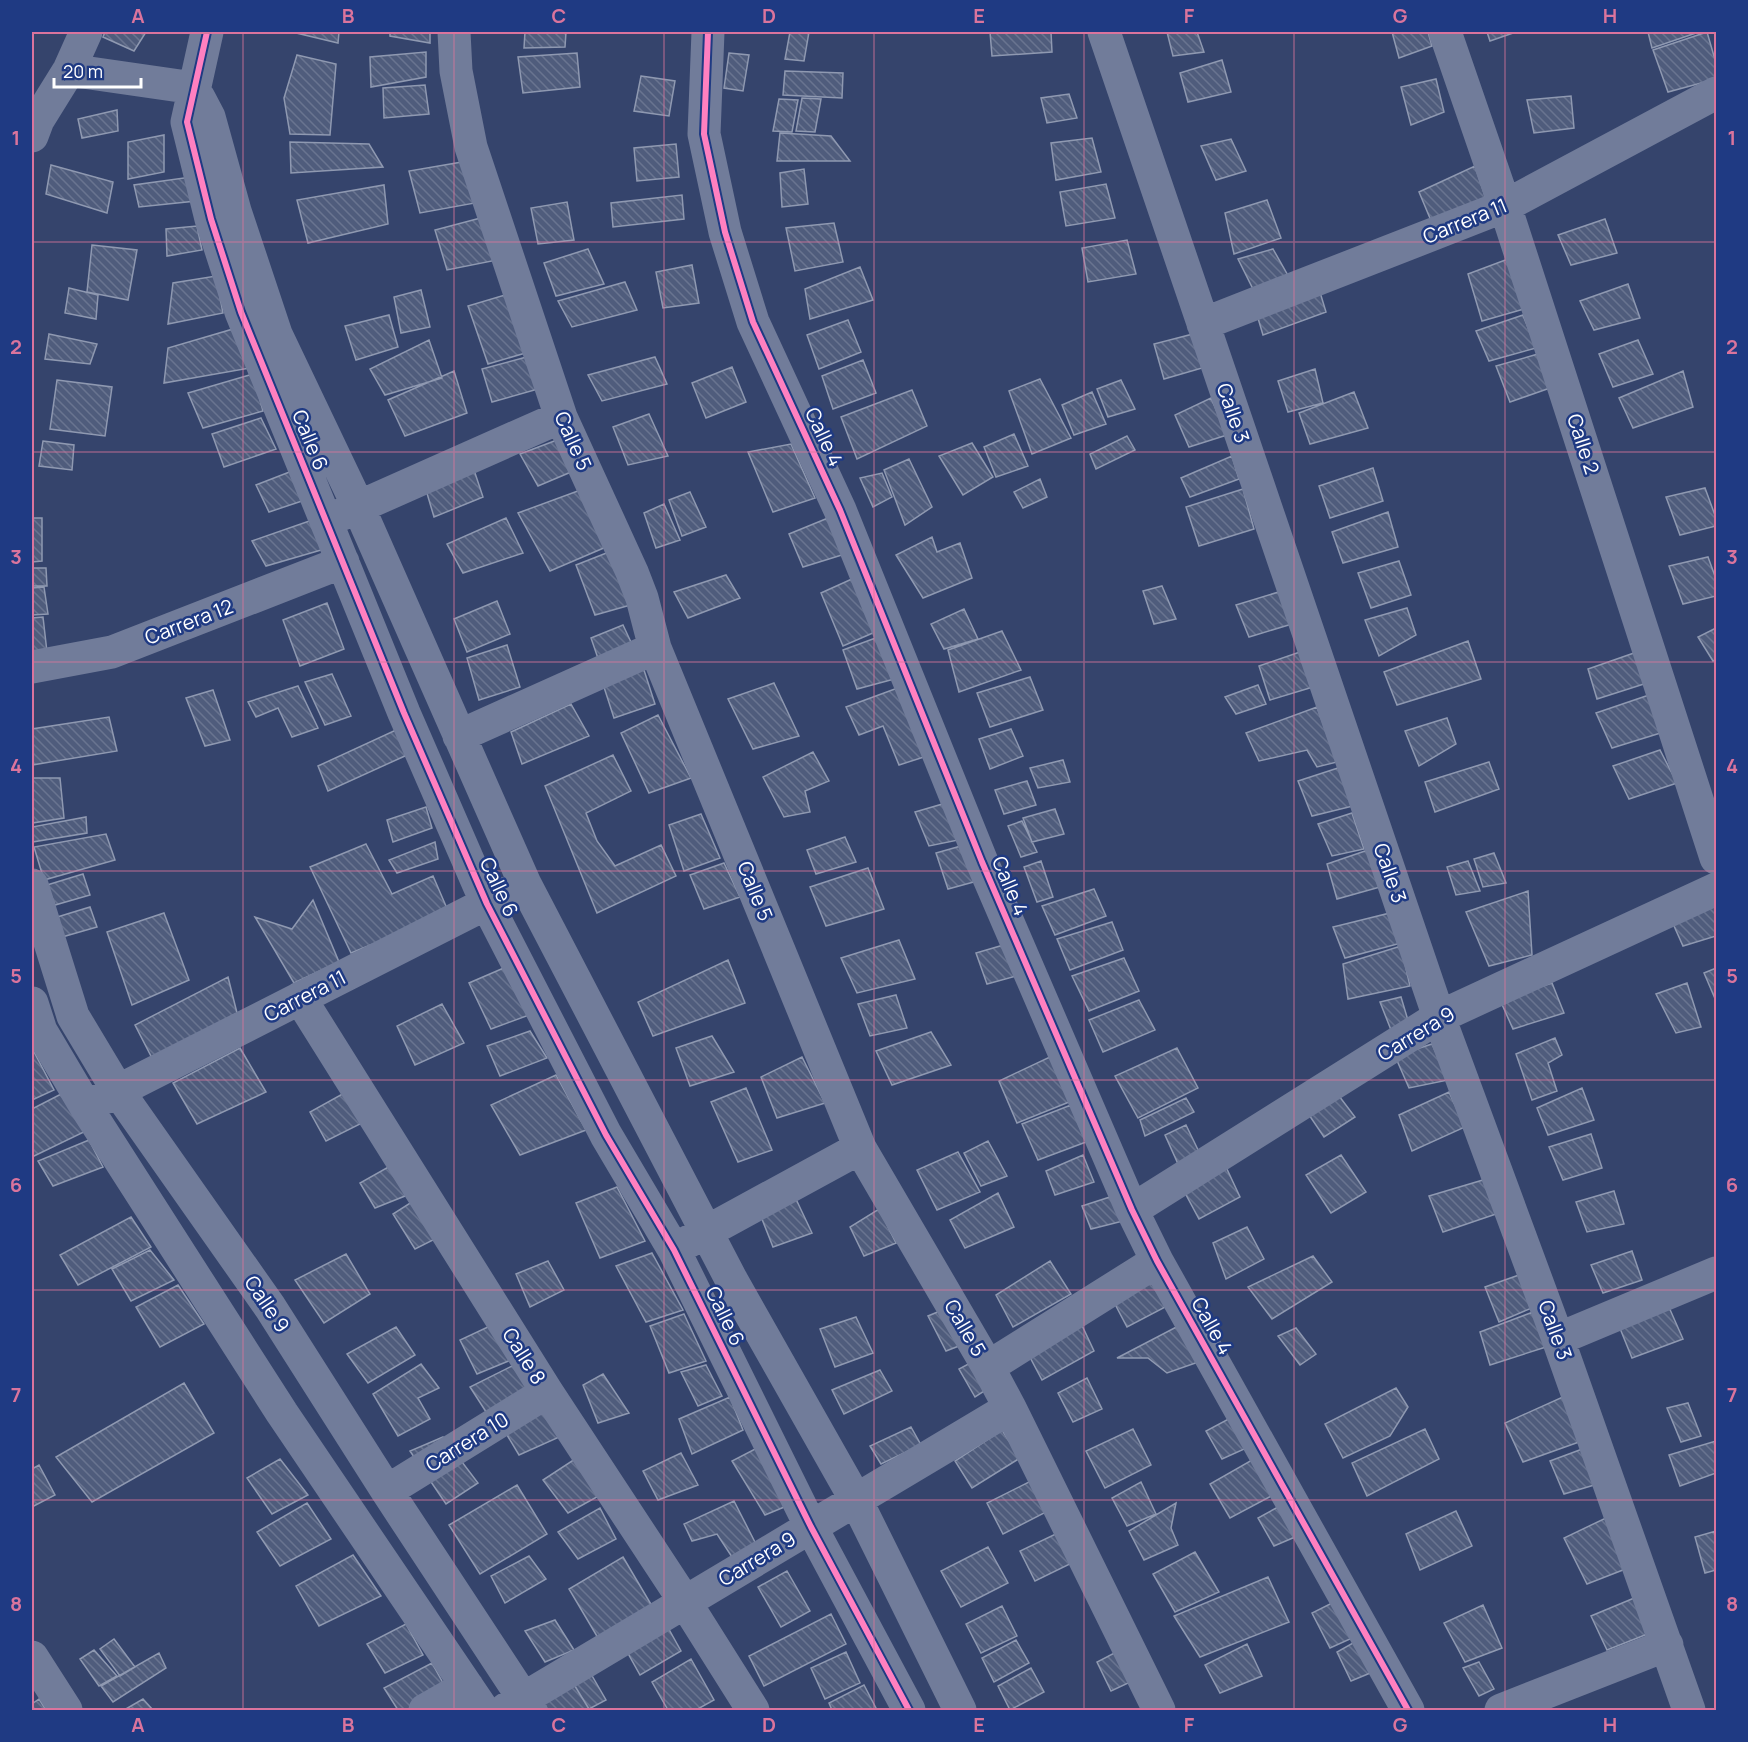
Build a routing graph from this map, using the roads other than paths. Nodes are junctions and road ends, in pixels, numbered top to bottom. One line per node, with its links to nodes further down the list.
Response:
1 (86, 32): 7 (street)
2 (207, 32): 8 (street, Calle 6)
3 (454, 32): 13 (street, Calle 5)
4 (708, 32): 31 (street, Calle 4)
5 (1104, 32): 12 (street, Calle 3)
6 (1445, 32): 11 (street, Calle 2)
7 (69, 70): 8 (street); 10 (street)
8 (194, 88): 14 (street, Calle 6); 15 (street, Calle 6)
9 (1716, 93): 11 (street, Carrera 11)
10 (34, 124)
11 (1505, 206): 12 (street, Carrera 11); 20 (street, Calle 2)
12 (1203, 324): 27 (street, Calle 3)
13 (561, 417): 14 (street); 17 (street, Calle 5)
14 (359, 508): 15 (street); 19 (street, Calle 6)
15 (325, 521): 16 (street, Calle 6)
16 (343, 562): 18 (street, Carrera 12); 24 (street, Calle 6)
17 (655, 648): 19 (street); 30 (street, Calle 5)
18 (32, 667)
19 (459, 736): 21 (street, Calle 6)
20 (1716, 858)
21 (525, 884): 24 (street, Carrera 11); 32 (street, Calle 6)
22 (32, 885): 28 (street, Calle 9)
23 (1716, 889): 27 (street, Carrera 9)
24 (487, 904): 25 (street, Carrera 11); 33 (street, Calle 6)
25 (300, 998): 28 (street, Carrera 11); 38 (street, Calle 8)
26 (32, 1003): 29 (street)
27 (1439, 1017): 31 (street, Carrera 9); 36 (street, Calle 3)
28 (118, 1091): 29 (street, Carrera 11); 40 (street, Calle 9)
29 (86, 1107): 46 (street)
30 (860, 1148): 32 (street); 37 (street, Calle 5)
31 (1132, 1210): 34 (street, Calle 4)
32 (705, 1231): 33 (street); 41 (street, Calle 6)
33 (674, 1250): 42 (street, Calle 6)
34 (1157, 1261): 37 (street); 54 (street, Calle 4)
35 (1716, 1273): 36 (street)
36 (1558, 1339): 44 (street, Calle 3)
37 (988, 1366): 39 (street, Calle 5)
38 (547, 1392): 40 (street, Carrera 10); 43 (street, Calle 8)
39 (1010, 1408): 41 (street, Carrera 9); 53 (street, Calle 5)
40 (387, 1491): 47 (street, Calle 9)
41 (856, 1500): 42 (street, Carrera 9); 52 (street, Calle 6)
42 (811, 1527): 43 (street, Carrera 9); 51 (street, Calle 6)
43 (685, 1602): 47 (street, Carrera 9); 50 (street, Calle 8)
44 (1667, 1645): 55 (street); 56 (street, Calle 3)
45 (32, 1657): 48 (street)
46 (475, 1698): 49 (street)
47 (520, 1706)
48 (66, 1710)
49 (425, 1710)
50 (753, 1710)
51 (909, 1710)
52 (960, 1710)
53 (1159, 1710)
54 (1408, 1710)
55 (1501, 1710)
56 (1689, 1710)

